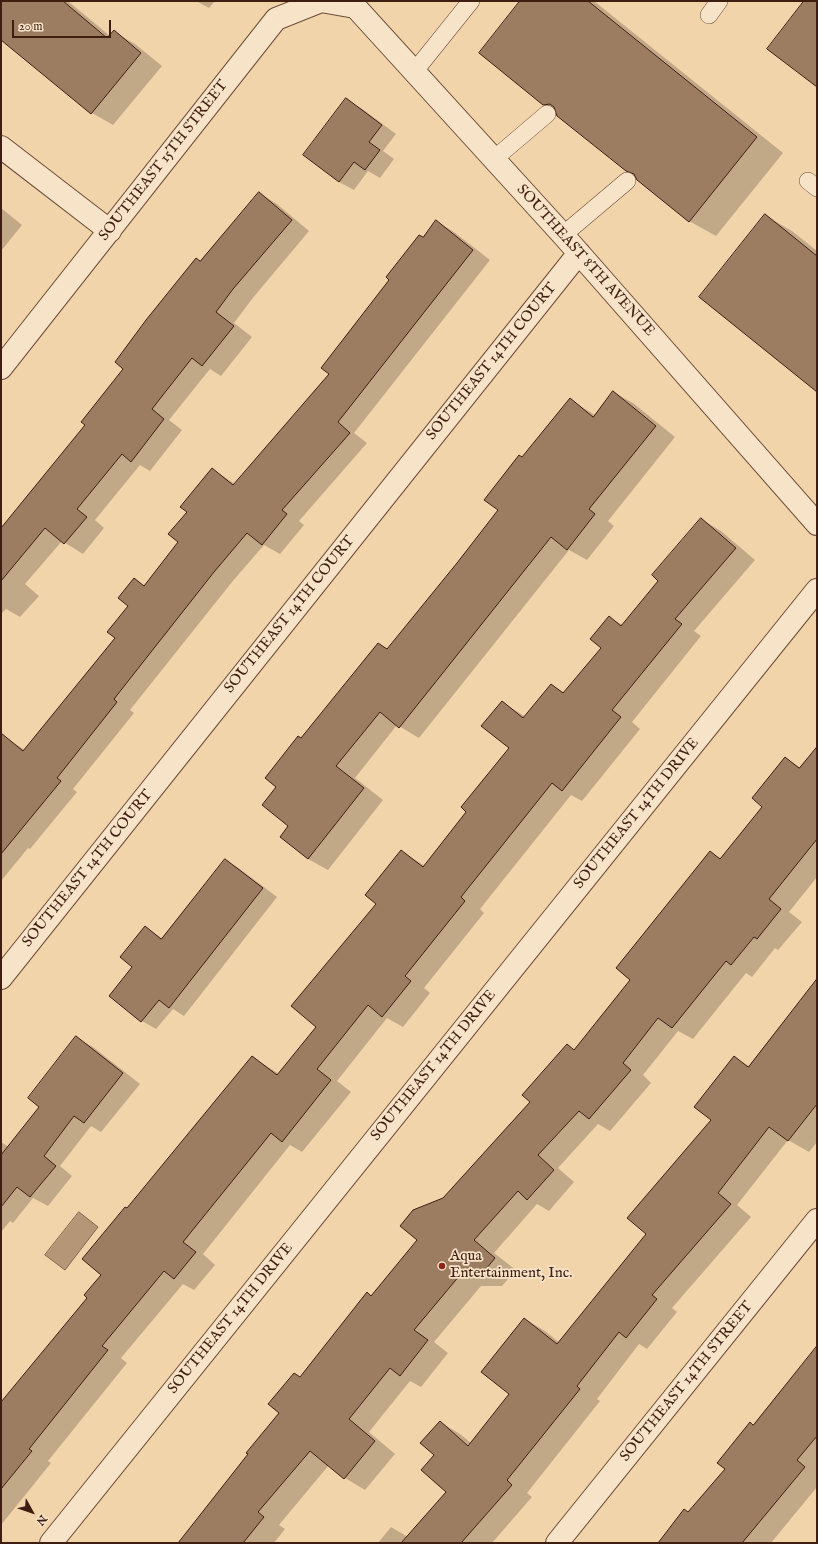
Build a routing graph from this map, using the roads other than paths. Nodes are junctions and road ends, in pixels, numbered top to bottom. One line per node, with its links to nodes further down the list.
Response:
1 (471, 1): 5 (lane)
2 (719, 1): 4 (lane)
3 (355, 3): 5 (street, SOUTHEAST 8TH AVENUE); 10 (street, SOUTHEAST 15TH STREET)
4 (709, 15)
5 (414, 72): 8 (street, SOUTHEAST 8TH AVENUE)
6 (547, 114): 8 (lane)
7 (1, 147): 10 (street)
8 (494, 159): 11 (street, SOUTHEAST 8TH AVENUE)
9 (627, 181): 11 (lane)
10 (110, 230): 13 (street, SOUTHEAST 15TH STREET)
11 (563, 235): 12 (street, SOUTHEAST 8TH AVENUE)
12 (579, 252): 14 (street, SOUTHEAST 8TH AVENUE); 16 (street, SOUTHEAST 14TH COURT)
13 (1, 368)
14 (817, 524)
15 (817, 590): 18 (street, SOUTHEAST 14TH DRIVE)
16 (1, 978)
17 (817, 1220): 19 (street, SOUTHEAST 14TH STREET)
18 (52, 1543)
19 (557, 1543)

